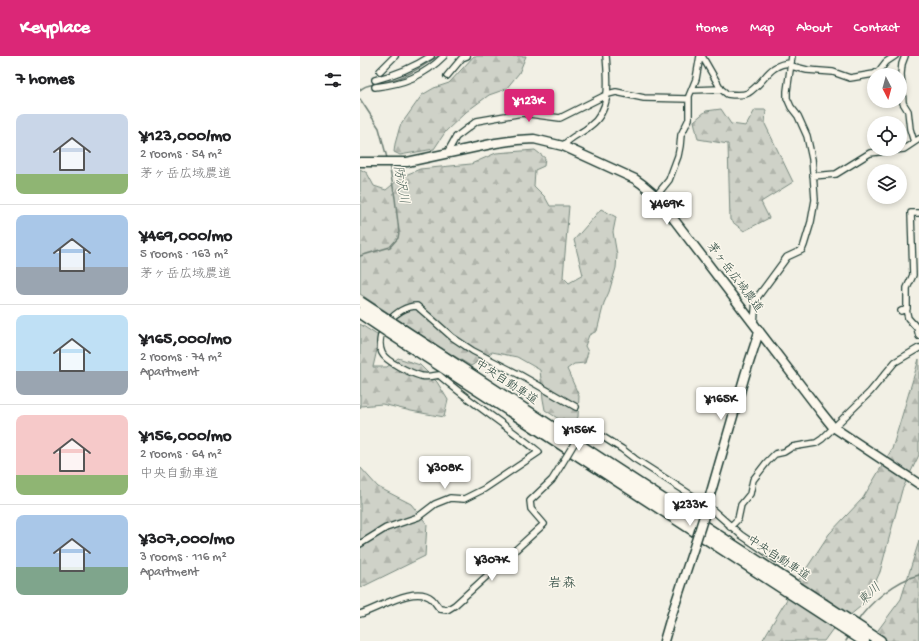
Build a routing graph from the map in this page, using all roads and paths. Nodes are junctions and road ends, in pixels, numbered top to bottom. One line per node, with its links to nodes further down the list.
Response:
1 (395, 56): 11 (street)
2 (431, 56): 13 (street)
3 (444, 56): 14 (street)
4 (467, 56): 12 (street)
5 (606, 56): 17 (street)
6 (701, 56): 15 (street); 16 (street)
7 (792, 56): 10 (street)
8 (895, 56): 10 (street)
9 (905, 56): 19 (street)
10 (791, 64): 15 (street); 23 (street)
11 (380, 71)
12 (447, 76)
13 (376, 80)
14 (375, 87)
15 (722, 89): 16 (street)
16 (692, 90): 18 (street)
17 (608, 94): 18 (street); 20 (street); 21 (street)
18 (689, 99): 24 (street)
19 (916, 141): 23 (street)
20 (562, 146): 21 (street, 茅ヶ岳広域農道); 24 (street, 茅ヶ岳広域農道)
21 (447, 153): 22 (street, 茅ヶ岳広域農道)
22 (360, 162)
23 (813, 176): 28 (street)
24 (656, 196): 28 (street, 茅ヶ岳広域農道)
25 (919, 213): 31 (street)
26 (360, 302): 29 (highway, 中央自動車道, bridge)
27 (360, 313): 29 (highway, 中央自動車道, bridge)
28 (754, 324): 30 (street, 茅ヶ岳広域農道)
29 (390, 327): 40 (highway, 中央自動車道)
30 (759, 332): 34 (street, 茅ヶ岳広域農道); 36 (street)
31 (919, 336)
32 (919, 348): 34 (street)
33 (576, 407): 38 (street)
34 (833, 427): 35 (street, 茅ヶ岳広域農道); 37 (street)
35 (919, 484)
36 (707, 505): 37 (street); 41 (street, bridge); 42 (street, bridge)
37 (730, 528): 39 (street)
38 (360, 544)
39 (776, 559)
40 (819, 606): 43 (highway, 中央自動車道); 44 (highway, 中央自動車道)
41 (360, 614)
42 (664, 641)
43 (864, 641)
44 (880, 641)

